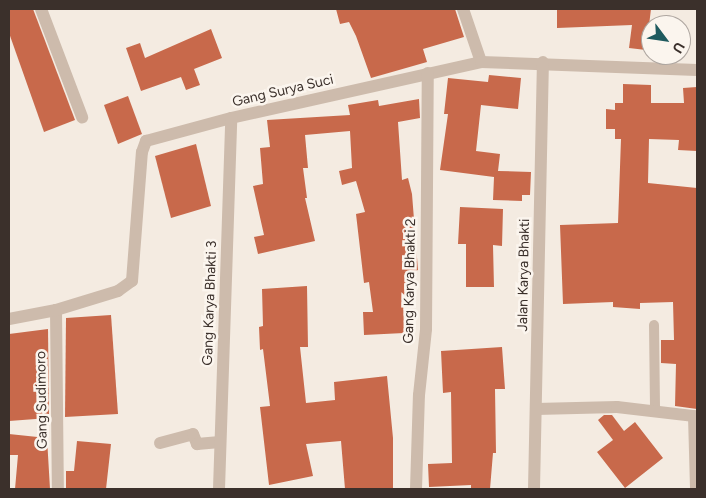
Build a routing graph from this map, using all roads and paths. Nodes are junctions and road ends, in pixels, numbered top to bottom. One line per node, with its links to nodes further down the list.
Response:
1 (41, 9): 7 (street)
2 (463, 9): 3 (street)
3 (481, 62): 4 (street, Gang Surya Suci); 6 (street, Gang Surya Suci)
4 (543, 62): 5 (street, Gang Surya Suci); 12 (street, Jalan Karya Bhakti)
5 (697, 70)
6 (428, 72): 8 (street, Gang Surya Suci); 19 (street, Gang Karya Bhakti 2)
7 (82, 118)
8 (231, 118): 9 (street, Gang Surya Suci); 15 (street, Gang Karya Bhakti 3)
9 (56, 310): 10 (street, Gang Surya Suci); 17 (street, Gang Sudimoro)
10 (9, 318)
11 (654, 325): 13 (lane)
12 (536, 408): 13 (street); 20 (street, Jalan Karya Bhakti)
13 (654, 412): 14 (street)
14 (696, 416): 21 (street)
15 (220, 442): 16 (street); 18 (street, Gang Karya Bhakti 3)
16 (160, 443)
17 (58, 489)
18 (219, 489)
19 (416, 489)
20 (534, 489)
21 (696, 489)

